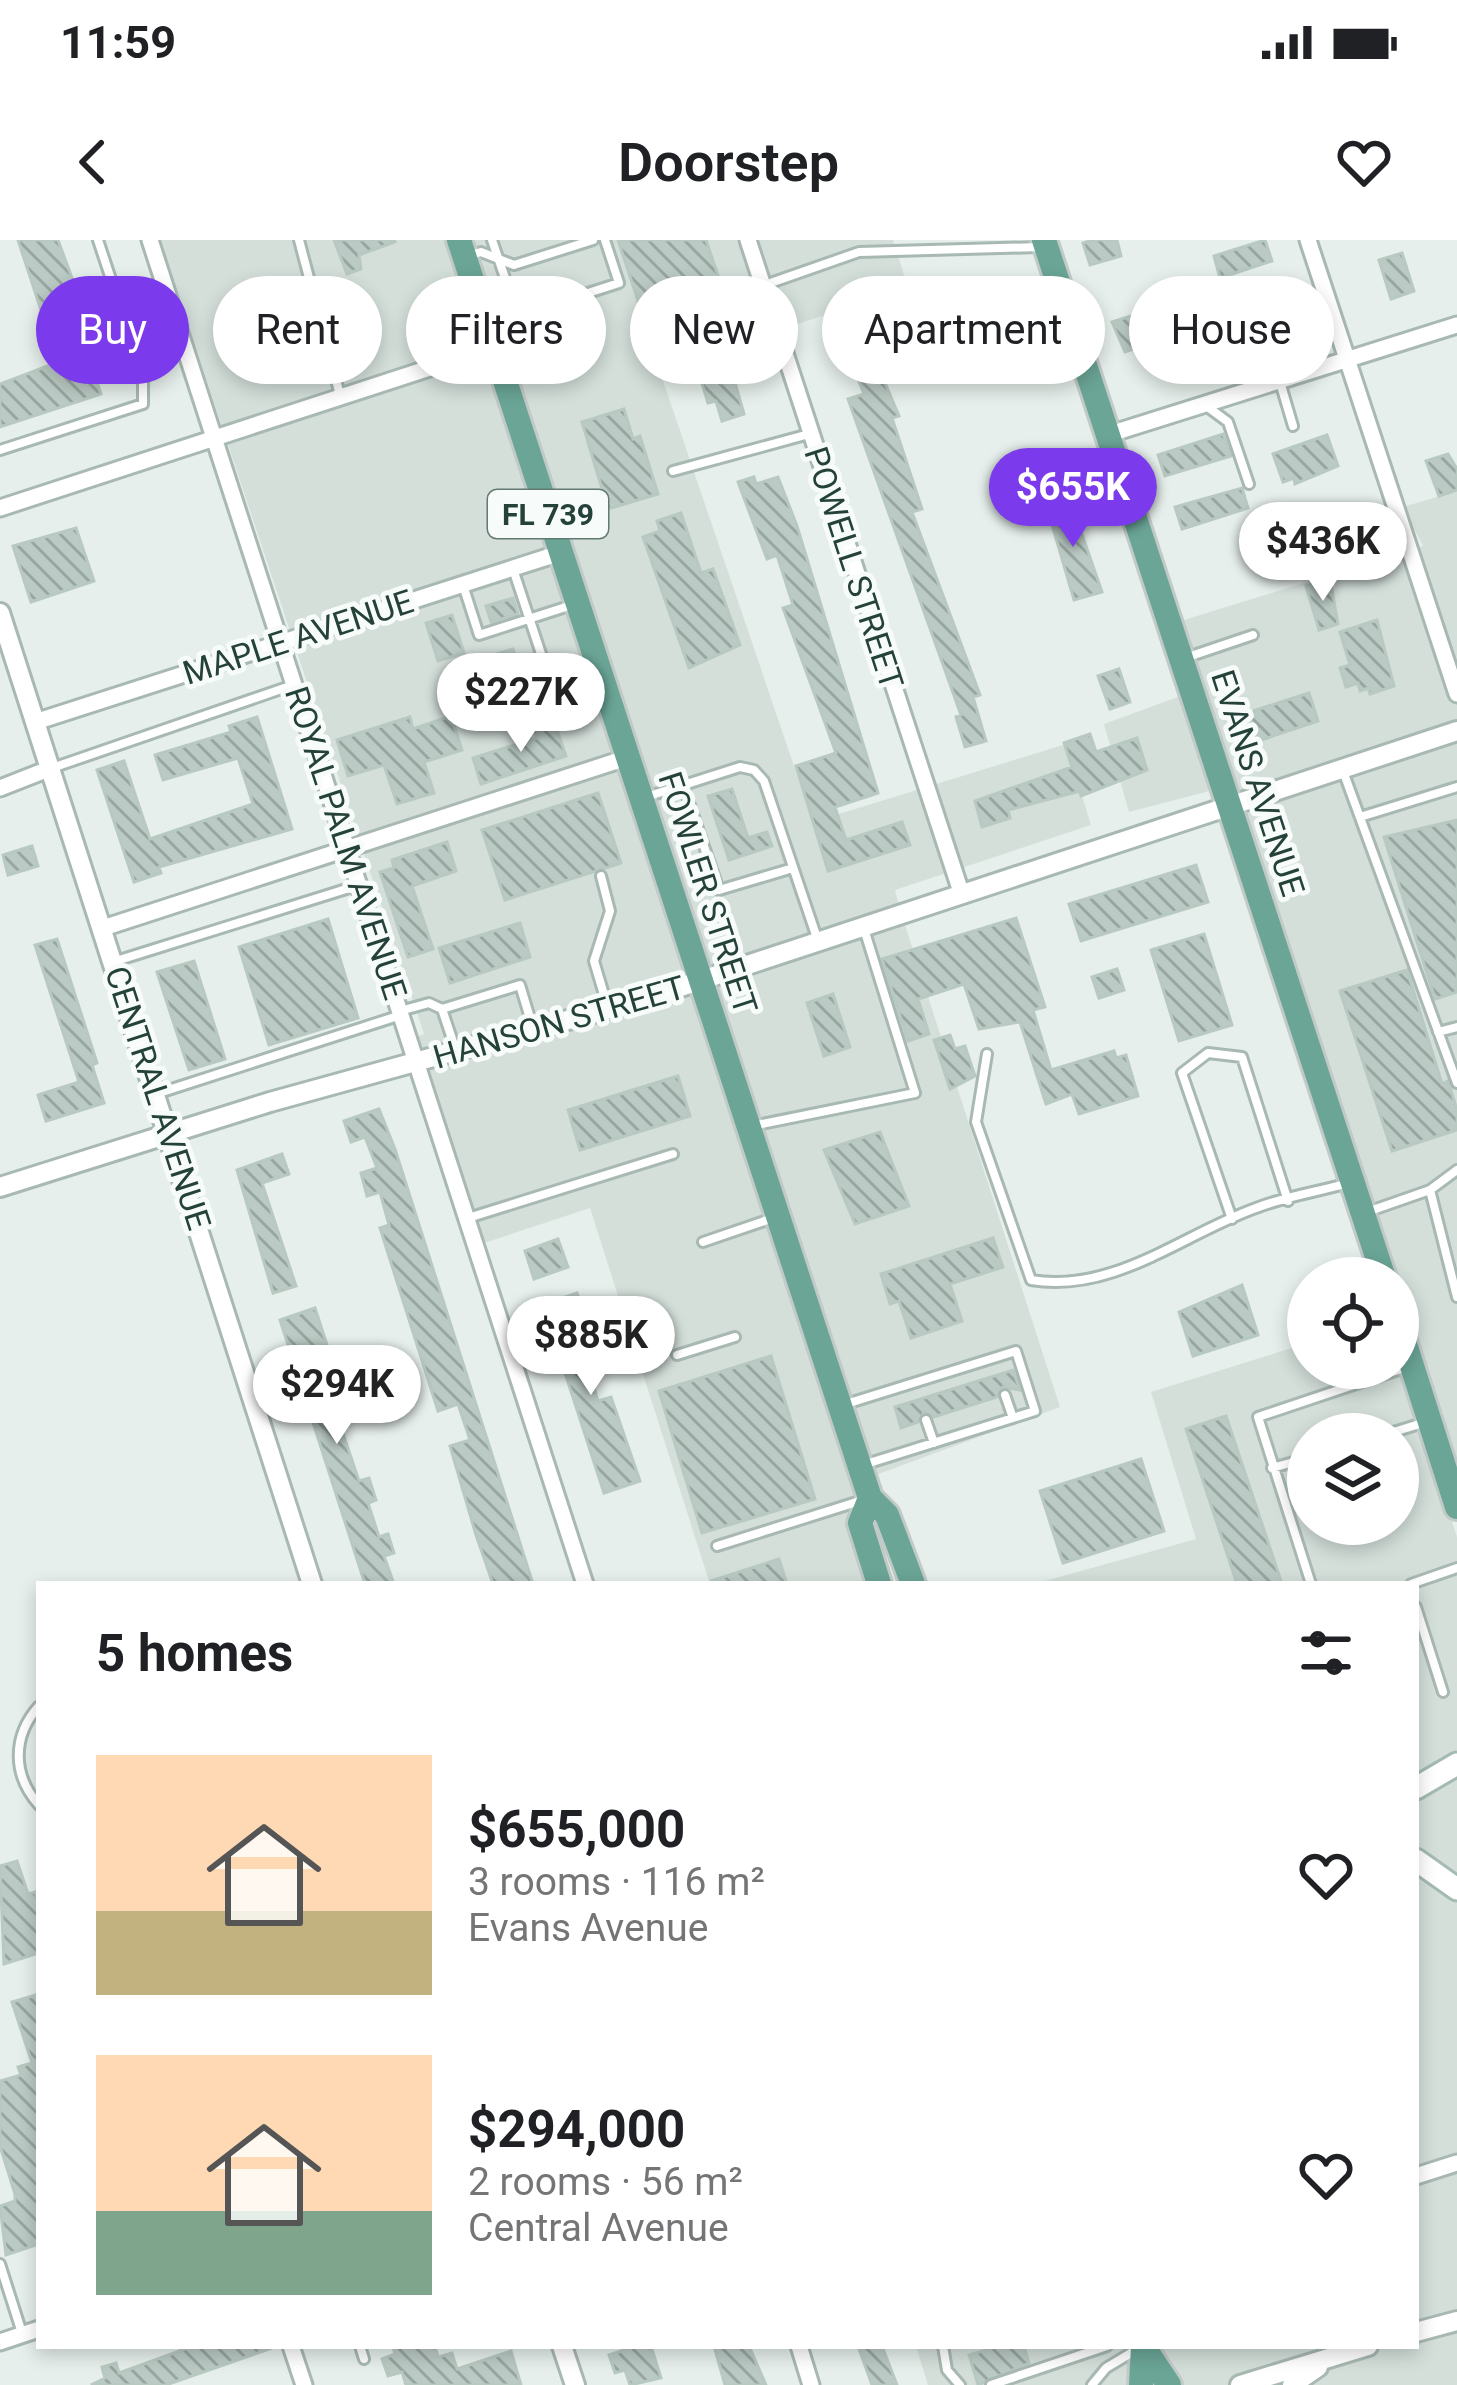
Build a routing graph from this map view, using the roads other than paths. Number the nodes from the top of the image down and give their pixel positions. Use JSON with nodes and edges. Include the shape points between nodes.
{"nodes":[{"id":1,"x":98,"y":240,"type":"edge"},
{"id":2,"x":150,"y":240,"type":"edge"},
{"id":3,"x":299,"y":240,"type":"edge"},
{"id":4,"x":492,"y":240,"type":"edge"},
{"id":5,"x":593,"y":240,"type":"edge"},
{"id":6,"x":605,"y":240,"type":"edge"},
{"id":7,"x":748,"y":240,"type":"edge"},
{"id":8,"x":1308,"y":240,"type":"edge"},
{"id":9,"x":1046,"y":243,"type":"edge"},
{"id":10,"x":462,"y":248,"type":"edge"},
{"id":11,"x":498,"y":259,"type":"junction"},
{"id":12,"x":504,"y":276,"type":"edge"},
{"id":13,"x":759,"y":276,"type":"edge"},
{"id":14,"x":791,"y":276,"type":"edge"},
{"id":15,"x":1058,"y":276,"type":"edge"},
{"id":16,"x":606,"y":287,"type":"edge"},
{"id":17,"x":1457,"y":325,"type":"edge"},
{"id":18,"x":1346,"y":360,"type":"junction"},
{"id":19,"x":1334,"y":364,"type":"edge"},
{"id":20,"x":406,"y":371,"type":"edge"},
{"id":21,"x":506,"y":384,"type":"edge"},
{"id":22,"x":794,"y":384,"type":"edge"},
{"id":23,"x":1093,"y":384,"type":"edge"},
{"id":24,"x":1266,"y":384,"type":"edge"},
{"id":25,"x":1280,"y":384,"type":"edge"},
{"id":26,"x":341,"y":397,"type":"junction"},
{"id":27,"x":1204,"y":404,"type":"junction"},
{"id":28,"x":1294,"y":426,"type":"dead end"},
{"id":29,"x":810,"y":434,"type":"junction"},
{"id":30,"x":1109,"y":434,"type":"junction"},
{"id":31,"x":215,"y":438,"type":"junction"},
{"id":32,"x":0,"y":450,"type":"edge"},
{"id":33,"x":674,"y":471,"type":"dead end"},
{"id":34,"x":1249,"y":484,"type":"dead end"},
{"id":35,"x":0,"y":508,"type":"edge"},
{"id":36,"x":560,"y":553,"type":"junction"},
{"id":37,"x":512,"y":568,"type":"junction"},
{"id":38,"x":463,"y":583,"type":"junction"},
{"id":39,"x":577,"y":603,"type":"junction"},
{"id":40,"x":0,"y":613,"type":"edge"},
{"id":41,"x":528,"y":619,"type":"junction"},
{"id":42,"x":1253,"y":635,"type":"dead end"},
{"id":43,"x":280,"y":643,"type":"junction"},
{"id":44,"x":1184,"y":658,"type":"junction"},
{"id":45,"x":596,"y":659,"type":"junction"},
{"id":46,"x":294,"y":684,"type":"junction"},
{"id":47,"x":1457,"y":694,"type":"edge"},
{"id":48,"x":35,"y":722,"type":"junction"},
{"id":49,"x":1457,"y":731,"type":"edge"},
{"id":50,"x":629,"y":757,"type":"junction"},
{"id":51,"x":51,"y":768,"type":"junction"},
{"id":52,"x":1342,"y":770,"type":"junction"},
{"id":53,"x":683,"y":785,"type":"junction"},
{"id":54,"x":1457,"y":787,"type":"edge"},
{"id":55,"x":0,"y":788,"type":"edge"},
{"id":56,"x":643,"y":798,"type":"junction"},
{"id":57,"x":1233,"y":806,"type":"junction"},
{"id":58,"x":1360,"y":817,"type":"junction"},
{"id":59,"x":347,"y":849,"type":"junction"},
{"id":60,"x":793,"y":868,"type":"junction"},
{"id":61,"x":601,"y":876,"type":"dead end"},
{"id":62,"x":359,"y":886,"type":"junction"},
{"id":63,"x":962,"y":895,"type":"junction"},
{"id":64,"x":103,"y":928,"type":"junction"},
{"id":65,"x":863,"y":928,"type":"junction"},
{"id":66,"x":818,"y":942,"type":"junction"},
{"id":67,"x":114,"y":962,"type":"junction"},
{"id":68,"x":702,"y":980,"type":"junction"},
{"id":69,"x":442,"y":1009,"type":"junction"},
{"id":70,"x":608,"y":1009,"type":"junction"},
{"id":71,"x":401,"y":1013,"type":"junction"},
{"id":72,"x":1457,"y":1027,"type":"edge"},
{"id":73,"x":534,"y":1030,"type":"junction"},
{"id":74,"x":1438,"y":1032,"type":"junction"},
{"id":75,"x":456,"y":1053,"type":"junction"},
{"id":76,"x":987,"y":1054,"type":"dead end"},
{"id":77,"x":417,"y":1063,"type":"junction"},
{"id":78,"x":1457,"y":1083,"type":"edge"},
{"id":79,"x":158,"y":1093,"type":"junction"},
{"id":80,"x":748,"y":1127,"type":"junction"},
{"id":81,"x":170,"y":1133,"type":"junction"},
{"id":82,"x":673,"y":1154,"type":"dead end"},
{"id":83,"x":1457,"y":1170,"type":"edge"},
{"id":84,"x":1353,"y":1182,"type":"junction"},
{"id":85,"x":0,"y":1187,"type":"edge"},
{"id":86,"x":1430,"y":1190,"type":"junction"},
{"id":87,"x":1288,"y":1201,"type":"junction"},
{"id":88,"x":1363,"y":1213,"type":"junction"},
{"id":89,"x":778,"y":1217,"type":"junction"},
{"id":90,"x":467,"y":1218,"type":"junction"},
{"id":91,"x":1232,"y":1219,"type":"junction"},
{"id":92,"x":703,"y":1242,"type":"dead end"},
{"id":93,"x":1377,"y":1257,"type":"edge"},
{"id":94,"x":1457,"y":1298,"type":"edge"},
{"id":95,"x":735,"y":1336,"type":"dead end"},
{"id":96,"x":677,"y":1355,"type":"dead end"},
{"id":97,"x":993,"y":1358,"type":"junction"},
{"id":98,"x":998,"y":1374,"type":"dead end"},
{"id":99,"x":914,"y":1383,"type":"junction"},
{"id":100,"x":1419,"y":1388,"type":"edge"},
{"id":101,"x":1341,"y":1389,"type":"edge"},
{"id":102,"x":1005,"y":1394,"type":"dead end"},
{"id":103,"x":919,"y":1400,"type":"dead end"},
{"id":104,"x":840,"y":1406,"type":"junction"},
{"id":105,"x":1012,"y":1418,"type":"junction"},
{"id":106,"x":926,"y":1420,"type":"dead end"},
{"id":107,"x":1429,"y":1421,"type":"junction"},
{"id":108,"x":1419,"y":1424,"type":"edge"},
{"id":109,"x":934,"y":1443,"type":"junction"},
{"id":110,"x":1287,"y":1464,"type":"edge"},
{"id":111,"x":859,"y":1466,"type":"junction"},
{"id":112,"x":1272,"y":1468,"type":"junction"},
{"id":113,"x":1455,"y":1497,"type":"edge"},
{"id":114,"x":870,"y":1498,"type":"junction"},
{"id":115,"x":718,"y":1546,"type":"dead end"},
{"id":116,"x":1457,"y":1568,"type":"edge"},
{"id":117,"x":876,"y":1575,"type":"edge"},
{"id":118,"x":311,"y":1581,"type":"edge"},
{"id":119,"x":584,"y":1581,"type":"edge"},
{"id":120,"x":912,"y":1581,"type":"edge"},
{"id":121,"x":1310,"y":1581,"type":"edge"},
{"id":122,"x":1419,"y":1581,"type":"edge"},
{"id":123,"x":1419,"y":1616,"type":"edge"},
{"id":124,"x":1443,"y":1692,"type":"dead end"},
{"id":125,"x":36,"y":1710,"type":"edge"},
{"id":126,"x":1457,"y":1764,"type":"edge"},
{"id":127,"x":1419,"y":1787,"type":"edge"},
{"id":128,"x":36,"y":1800,"type":"edge"},
{"id":129,"x":1419,"y":1862,"type":"edge"},
{"id":130,"x":1457,"y":1889,"type":"edge"},
{"id":131,"x":1457,"y":2163,"type":"edge"},
{"id":132,"x":1419,"y":2175,"type":"edge"},
{"id":133,"x":0,"y":2264,"type":"edge"},
{"id":134,"x":1457,"y":2321,"type":"edge"},
{"id":135,"x":1419,"y":2331,"type":"edge"},
{"id":136,"x":31,"y":2332,"type":"edge"},
{"id":137,"x":0,"y":2342,"type":"edge"},
{"id":138,"x":292,"y":2349,"type":"edge"},
{"id":139,"x":361,"y":2349,"type":"edge"},
{"id":140,"x":563,"y":2349,"type":"edge"},
{"id":141,"x":800,"y":2349,"type":"edge"},
{"id":142,"x":944,"y":2349,"type":"edge"},
{"id":143,"x":1060,"y":2349,"type":"edge"},
{"id":144,"x":1099,"y":2349,"type":"edge"},
{"id":145,"x":1138,"y":2349,"type":"edge"},
{"id":146,"x":1143,"y":2349,"type":"edge"},
{"id":147,"x":1145,"y":2349,"type":"edge"},
{"id":148,"x":1358,"y":2349,"type":"edge"},
{"id":149,"x":1337,"y":2355,"type":"junction"},
{"id":150,"x":364,"y":2359,"type":"dead end"},
{"id":151,"x":1064,"y":2361,"type":"junction"},
{"id":152,"x":304,"y":2385,"type":"edge"},
{"id":153,"x":574,"y":2385,"type":"edge"},
{"id":154,"x":811,"y":2385,"type":"edge"},
{"id":155,"x":960,"y":2385,"type":"edge"},
{"id":156,"x":991,"y":2385,"type":"edge"},
{"id":157,"x":1091,"y":2385,"type":"edge"},
{"id":158,"x":1141,"y":2385,"type":"edge"},
{"id":159,"x":1168,"y":2385,"type":"edge"},
{"id":160,"x":1240,"y":2385,"type":"edge"},
{"id":161,"x":1292,"y":2385,"type":"edge"}],
"edges":[{"from":1,"to":32,"type":"lane","via":[[142,376],[143,404]]},
{"from":2,"to":31,"type":"street","name":"ROYAL PALM AVENUE"},
{"from":3,"to":26,"type":"lane"},
{"from":4,"to":11,"type":"lane"},
{"from":5,"to":11,"type":"lane","via":[[514,265]]},
{"from":6,"to":16,"type":"lane","via":[[619,283]]},
{"from":7,"to":13,"type":"street","name":"POWELL STREET"},
{"from":8,"to":18,"type":"street"},
{"from":9,"to":14,"type":"lane","via":[[859,252]]},
{"from":9,"to":15,"type":"main road","name":"EVANS AVENUE"},
{"from":10,"to":11,"type":"lane"},
{"from":11,"to":12,"type":"lane"},
{"from":17,"to":18,"type":"street"},
{"from":18,"to":19,"type":"street"},
{"from":18,"to":47,"type":"street"},
{"from":20,"to":26,"type":"street"},
{"from":21,"to":36,"type":"main road","name":"FOWLER STREET","number":"FL 739"},
{"from":22,"to":29,"type":"street","name":"POWELL STREET"},
{"from":23,"to":30,"type":"main road","name":"EVANS AVENUE"},
{"from":24,"to":27,"type":"street"},
{"from":25,"to":28,"type":"lane"},
{"from":26,"to":31,"type":"street"},
{"from":27,"to":30,"type":"street"},
{"from":27,"to":34,"type":"lane","via":[[1228,422]]},
{"from":29,"to":33,"type":"lane"},
{"from":29,"to":63,"type":"street","name":"POWELL STREET"},
{"from":30,"to":44,"type":"main road","name":"EVANS AVENUE"},
{"from":31,"to":35,"type":"street"},
{"from":31,"to":43,"type":"street","name":"ROYAL PALM AVENUE"},
{"from":36,"to":37,"type":"street","name":"MAPLE AVENUE"},
{"from":36,"to":39,"type":"main road","name":"FOWLER STREET","number":"FL 739"},
{"from":37,"to":38,"type":"street","name":"MAPLE AVENUE"},
{"from":37,"to":41,"type":"lane"},
{"from":38,"to":41,"type":"lane","via":[[479,634]]},
{"from":38,"to":43,"type":"street","name":"MAPLE AVENUE"},
{"from":39,"to":41,"type":"lane"},
{"from":39,"to":45,"type":"main road","name":"FOWLER STREET","number":"FL 739"},
{"from":40,"to":48,"type":"street","name":"CENTRAL AVENUE"},
{"from":41,"to":45,"type":"lane","via":[[548,674]]},
{"from":42,"to":44,"type":"lane"},
{"from":43,"to":46,"type":"street","name":"ROYAL PALM AVENUE"},
{"from":43,"to":48,"type":"street","name":"MAPLE AVENUE"},
{"from":44,"to":57,"type":"main road","name":"EVANS AVENUE"},
{"from":45,"to":50,"type":"main road","name":"FOWLER STREET","number":"FL 739"},
{"from":46,"to":51,"type":"lane"},
{"from":46,"to":59,"type":"street","name":"ROYAL PALM AVENUE"},
{"from":48,"to":51,"type":"street","name":"CENTRAL AVENUE"},
{"from":49,"to":52,"type":"street","name":"HANSON STREET"},
{"from":50,"to":56,"type":"main road","name":"FOWLER STREET","number":"FL 739"},
{"from":50,"to":59,"type":"street"},
{"from":51,"to":55,"type":"street"},
{"from":51,"to":64,"type":"street","name":"CENTRAL AVENUE"},
{"from":52,"to":57,"type":"street","name":"HANSON STREET"},
{"from":52,"to":58,"type":"lane"},
{"from":53,"to":56,"type":"lane"},
{"from":53,"to":60,"type":"lane","via":[[754,770]]},
{"from":53,"to":60,"type":"lane","via":[[719,890]]},
{"from":54,"to":58,"type":"lane"},
{"from":56,"to":68,"type":"main road","name":"FOWLER STREET","number":"FL 739"},
{"from":57,"to":63,"type":"street","name":"HANSON STREET"},
{"from":57,"to":84,"type":"main road","name":"EVANS AVENUE"},
{"from":58,"to":74,"type":"lane"},
{"from":59,"to":62,"type":"street","name":"ROYAL PALM AVENUE"},
{"from":59,"to":64,"type":"street"},
{"from":60,"to":66,"type":"lane"},
{"from":61,"to":70,"type":"lane","via":[[610,911],[594,961]]},
{"from":62,"to":67,"type":"lane"},
{"from":62,"to":71,"type":"street","name":"ROYAL PALM AVENUE"},
{"from":63,"to":65,"type":"street","name":"HANSON STREET"},
{"from":64,"to":67,"type":"street","name":"CENTRAL AVENUE"},
{"from":65,"to":66,"type":"street","name":"HANSON STREET"},
{"from":65,"to":80,"type":"lane","via":[[915,1093]]},
{"from":66,"to":68,"type":"street","name":"HANSON STREET"},
{"from":67,"to":79,"type":"street","name":"CENTRAL AVENUE"},
{"from":68,"to":70,"type":"street","name":"HANSON STREET"},
{"from":68,"to":80,"type":"main road","name":"FOWLER STREET","number":"FL 739"},
{"from":69,"to":71,"type":"lane","via":[[429,1003]]},
{"from":69,"to":73,"type":"lane","via":[[520,985]]},
{"from":69,"to":75,"type":"lane"},
{"from":70,"to":73,"type":"street","name":"HANSON STREET"},
{"from":71,"to":77,"type":"street","name":"ROYAL PALM AVENUE"},
{"from":71,"to":79,"type":"lane"},
{"from":72,"to":74,"type":"lane"},
{"from":73,"to":75,"type":"street","name":"HANSON STREET"},
{"from":74,"to":78,"type":"lane"},
{"from":75,"to":77,"type":"street","name":"HANSON STREET"},
{"from":76,"to":91,"type":"lane","via":[[976,1122],[1031,1280],[1059,1285],[1111,1273]]},
{"from":77,"to":81,"type":"street","name":"HANSON STREET"},
{"from":77,"to":90,"type":"street","name":"ROYAL PALM AVENUE"},
{"from":79,"to":81,"type":"street","name":"CENTRAL AVENUE"},
{"from":80,"to":89,"type":"main road","name":"FOWLER STREET","number":"FL 739"},
{"from":81,"to":85,"type":"street","name":"HANSON STREET"},
{"from":81,"to":118,"type":"street","name":"CENTRAL AVENUE"},
{"from":82,"to":90,"type":"lane"},
{"from":83,"to":86,"type":"lane"},
{"from":84,"to":87,"type":"lane"},
{"from":84,"to":88,"type":"main road","name":"EVANS AVENUE"},
{"from":86,"to":88,"type":"lane"},
{"from":86,"to":94,"type":"lane"},
{"from":87,"to":91,"type":"lane"},
{"from":87,"to":91,"type":"lane","via":[[1242,1057],[1208,1053],[1182,1073]]},
{"from":88,"to":93,"type":"main road","name":"EVANS AVENUE"},
{"from":89,"to":92,"type":"lane"},
{"from":89,"to":104,"type":"main road","name":"FOWLER STREET","number":"FL 739"},
{"from":90,"to":119,"type":"street","name":"ROYAL PALM AVENUE"},
{"from":95,"to":96,"type":"lane"},
{"from":97,"to":98,"type":"lane"},
{"from":97,"to":99,"type":"lane"},
{"from":97,"to":105,"type":"lane","via":[[1016,1351],[1035,1411]]},
{"from":99,"to":103,"type":"lane"},
{"from":99,"to":104,"type":"lane"},
{"from":100,"to":107,"type":"main road"},
{"from":101,"to":112,"type":"lane","via":[[1258,1417]]},
{"from":102,"to":105,"type":"lane"},
{"from":104,"to":111,"type":"main road","name":"FOWLER STREET","number":"FL 739"},
{"from":105,"to":109,"type":"lane"},
{"from":106,"to":109,"type":"lane"},
{"from":107,"to":108,"type":"lane"},
{"from":107,"to":113,"type":"main road"},
{"from":109,"to":111,"type":"lane"},
{"from":110,"to":112,"type":"lane"},
{"from":111,"to":114,"type":"main road","name":"FOWLER STREET","number":"FL 739"},
{"from":112,"to":121,"type":"lane"},
{"from":114,"to":115,"type":"lane"},
{"from":114,"to":117,"type":"main road","name":"FOWLER STREET","number":"FL 739","via":[[860,1523]]},
{"from":114,"to":120,"type":"main road","name":"FOWLER STREET","via":[[887,1515]]},
{"from":116,"to":122,"type":"lane"},
{"from":123,"to":124,"type":"lane"},
{"from":125,"to":128,"type":"lane","via":[[18,1750],[21,1777]]},
{"from":126,"to":127,"type":"main road"},
{"from":129,"to":130,"type":"main road"},
{"from":131,"to":132,"type":"street"},
{"from":133,"to":136,"type":"lane"},
{"from":134,"to":135,"type":"street"},
{"from":136,"to":137,"type":"street"},
{"from":138,"to":152,"type":"street"},
{"from":139,"to":150,"type":"lane"},
{"from":140,"to":153,"type":"street"},
{"from":141,"to":154,"type":"street"},
{"from":142,"to":155,"type":"lane"},
{"from":143,"to":151,"type":"lane"},
{"from":144,"to":151,"type":"lane"},
{"from":145,"to":157,"type":"lane"},
{"from":146,"to":158,"type":"main road"},
{"from":147,"to":159,"type":"main road"},
{"from":148,"to":149,"type":"street"},
{"from":149,"to":160,"type":"street"},
{"from":149,"to":161,"type":"street"},
{"from":151,"to":156,"type":"lane"}]}
